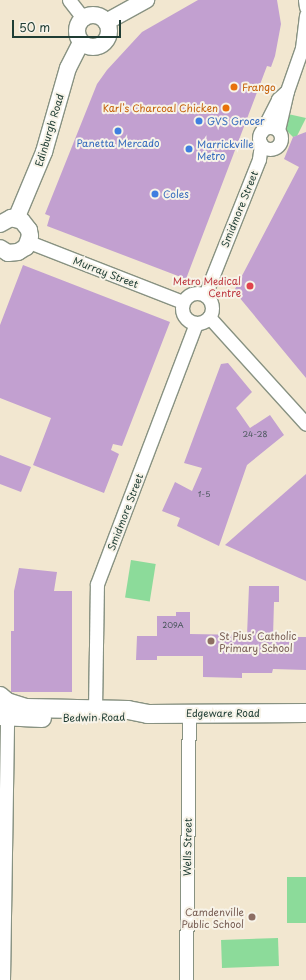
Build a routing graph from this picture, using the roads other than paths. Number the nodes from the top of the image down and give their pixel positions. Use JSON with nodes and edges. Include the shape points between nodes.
{"nodes":[{"id":1,"x":69,"y":0,"type":"edge"},
{"id":2,"x":146,"y":0,"type":"edge"},
{"id":3,"x":305,"y":0,"type":"edge"},
{"id":4,"x":306,"y":7,"type":"edge"},
{"id":5,"x":306,"y":15,"type":"edge"},
{"id":6,"x":84,"y":19,"type":"junction"},
{"id":7,"x":106,"y":22,"type":"junction"},
{"id":8,"x":81,"y":42,"type":"junction"},
{"id":9,"x":287,"y":91,"type":"junction"},
{"id":10,"x":278,"y":130,"type":"junction"},
{"id":11,"x":262,"y":131,"type":"junction"},
{"id":12,"x":261,"y":144,"type":"junction"},
{"id":13,"x":16,"y":218,"type":"junction"},
{"id":14,"x":0,"y":224,"type":"edge"},
{"id":15,"x":29,"y":242,"type":"junction"},
{"id":16,"x":1,"y":253,"type":"edge"},
{"id":17,"x":205,"y":295,"type":"junction"},
{"id":18,"x":183,"y":302,"type":"junction"},
{"id":19,"x":209,"y":317,"type":"junction"},
{"id":20,"x":196,"y":323,"type":"junction"},
{"id":21,"x":306,"y":424,"type":"edge"},
{"id":22,"x":0,"y":696,"type":"edge"},
{"id":23,"x":95,"y":709,"type":"junction"},
{"id":24,"x":189,"y":713,"type":"junction"},
{"id":25,"x":306,"y":713,"type":"edge"},
{"id":26,"x":140,"y":714,"type":"junction"},
{"id":27,"x":2,"y":717,"type":"edge"},
{"id":28,"x":3,"y":980,"type":"edge"},
{"id":29,"x":186,"y":980,"type":"edge"}],
"edges":[{"from":1,"to":6,"type":"street"},
{"from":2,"to":7,"type":"street"},
{"from":3,"to":4,"type":"street"},
{"from":5,"to":9,"type":"street","name":"Smidmore Street","via":[[302,48]]},
{"from":6,"to":7,"type":"street","via":[[98,16]]},
{"from":6,"to":8,"type":"street","via":[[78,27]]},
{"from":7,"to":8,"type":"street","via":[[109,32],[101,45],[90,47]]},
{"from":8,"to":13,"type":"street","name":"Edinburgh Road","via":[[68,68],[44,152]]},
{"from":9,"to":10,"type":"street","name":"Smidmore Street"},
{"from":9,"to":11,"type":"street","name":"Smidmore Street","via":[[278,99]]},
{"from":10,"to":11,"type":"street","via":[[269,127]]},
{"from":10,"to":12,"type":"street","name":"Smidmore Street","via":[[281,141],[277,147],[267,149]]},
{"from":11,"to":12,"type":"street","name":"Smidmore Street","via":[[259,137]]},
{"from":12,"to":17,"type":"street","name":"Smidmore Street","via":[[259,159]]},
{"from":13,"to":14,"type":"street","via":[[7,219]]},
{"from":13,"to":15,"type":"street","via":[[29,230]]},
{"from":15,"to":16,"type":"street","via":[[18,252]]},
{"from":15,"to":18,"type":"street","name":"Murray Street"},
{"from":17,"to":18,"type":"street","via":[[190,295]]},
{"from":17,"to":19,"type":"street","via":[[211,303]]},
{"from":18,"to":20,"type":"street","via":[[184,316]]},
{"from":19,"to":20,"type":"street"},
{"from":19,"to":21,"type":"street"},
{"from":20,"to":23,"type":"street","name":"Smidmore Street","via":[[97,584]]},
{"from":22,"to":23,"type":"main road","name":"Bedwin Road","via":[[7,702],[26,708]]},
{"from":23,"to":26,"type":"main road","name":"Bedwin Road","via":[[128,710]]},
{"from":24,"to":25,"type":"main road","name":"Edgeware Road"},
{"from":24,"to":26,"type":"main road","name":"Edgeware Road"},
{"from":24,"to":29,"type":"street","name":"Wells Street"},
{"from":26,"to":27,"type":"main road","name":"Bedwin Road","via":[[128,718]]},
{"from":27,"to":28,"type":"street"}]}
